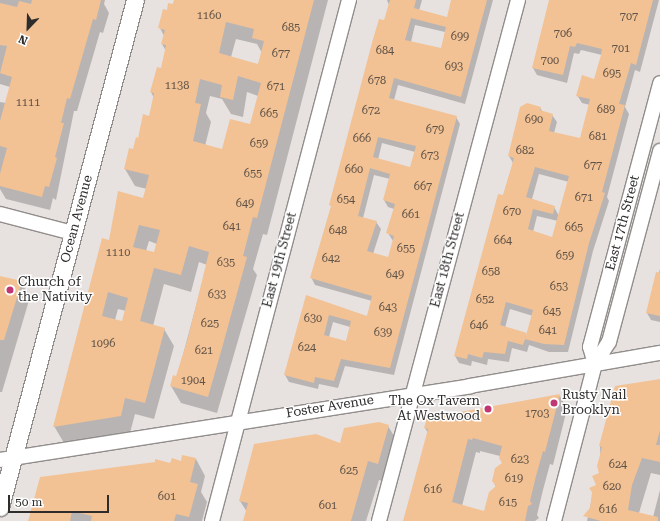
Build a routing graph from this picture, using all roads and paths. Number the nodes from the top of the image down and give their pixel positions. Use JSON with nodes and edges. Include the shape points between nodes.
{"nodes":[{"id":1,"x":135,"y":0,"type":"edge"},
{"id":2,"x":349,"y":0,"type":"edge"},
{"id":3,"x":518,"y":0,"type":"edge"},
{"id":4,"x":660,"y":83,"type":"edge"},
{"id":5,"x":660,"y":151,"type":"edge"},
{"id":6,"x":636,"y":171,"type":"junction"},
{"id":7,"x":657,"y":177,"type":"edge"},
{"id":8,"x":0,"y":214,"type":"edge"},
{"id":9,"x":72,"y":233,"type":"junction"},
{"id":10,"x":660,"y":353,"type":"edge"},
{"id":11,"x":595,"y":364,"type":"junction"},
{"id":12,"x":412,"y":395,"type":"junction"},
{"id":13,"x":238,"y":422,"type":"junction"},
{"id":14,"x":6,"y":459,"type":"edge"},
{"id":15,"x":0,"y":507,"type":"edge"},
{"id":16,"x":212,"y":521,"type":"edge"},
{"id":17,"x":379,"y":521,"type":"edge"},
{"id":18,"x":554,"y":521,"type":"edge"}],
"edges":[{"from":1,"to":9,"type":"main road","name":"Ocean Avenue"},
{"from":2,"to":13,"type":"street","name":"East 19th Street"},
{"from":3,"to":12,"type":"street","name":"East 18th Street"},
{"from":4,"to":6,"type":"street","name":"East 17th Street"},
{"from":5,"to":7,"type":"street","name":"East 17th Street"},
{"from":6,"to":7,"type":"street"},
{"from":6,"to":11,"type":"street","name":"East 17th Street","via":[[590,347]]},
{"from":7,"to":11,"type":"street","name":"East 17th Street","via":[[610,342]]},
{"from":8,"to":9,"type":"street"},
{"from":9,"to":14,"type":"main road","name":"Ocean Avenue"},
{"from":10,"to":11,"type":"street","name":"Foster Avenue"},
{"from":11,"to":12,"type":"street","name":"Foster Avenue"},
{"from":11,"to":18,"type":"street","name":"East 17th Street"},
{"from":12,"to":13,"type":"street","name":"Foster Avenue"},
{"from":12,"to":17,"type":"street","name":"East 18th Street"},
{"from":13,"to":14,"type":"street","name":"Foster Avenue"},
{"from":13,"to":16,"type":"street","name":"East 19th Street"},
{"from":14,"to":15,"type":"main road","name":"Ocean Avenue"}]}
